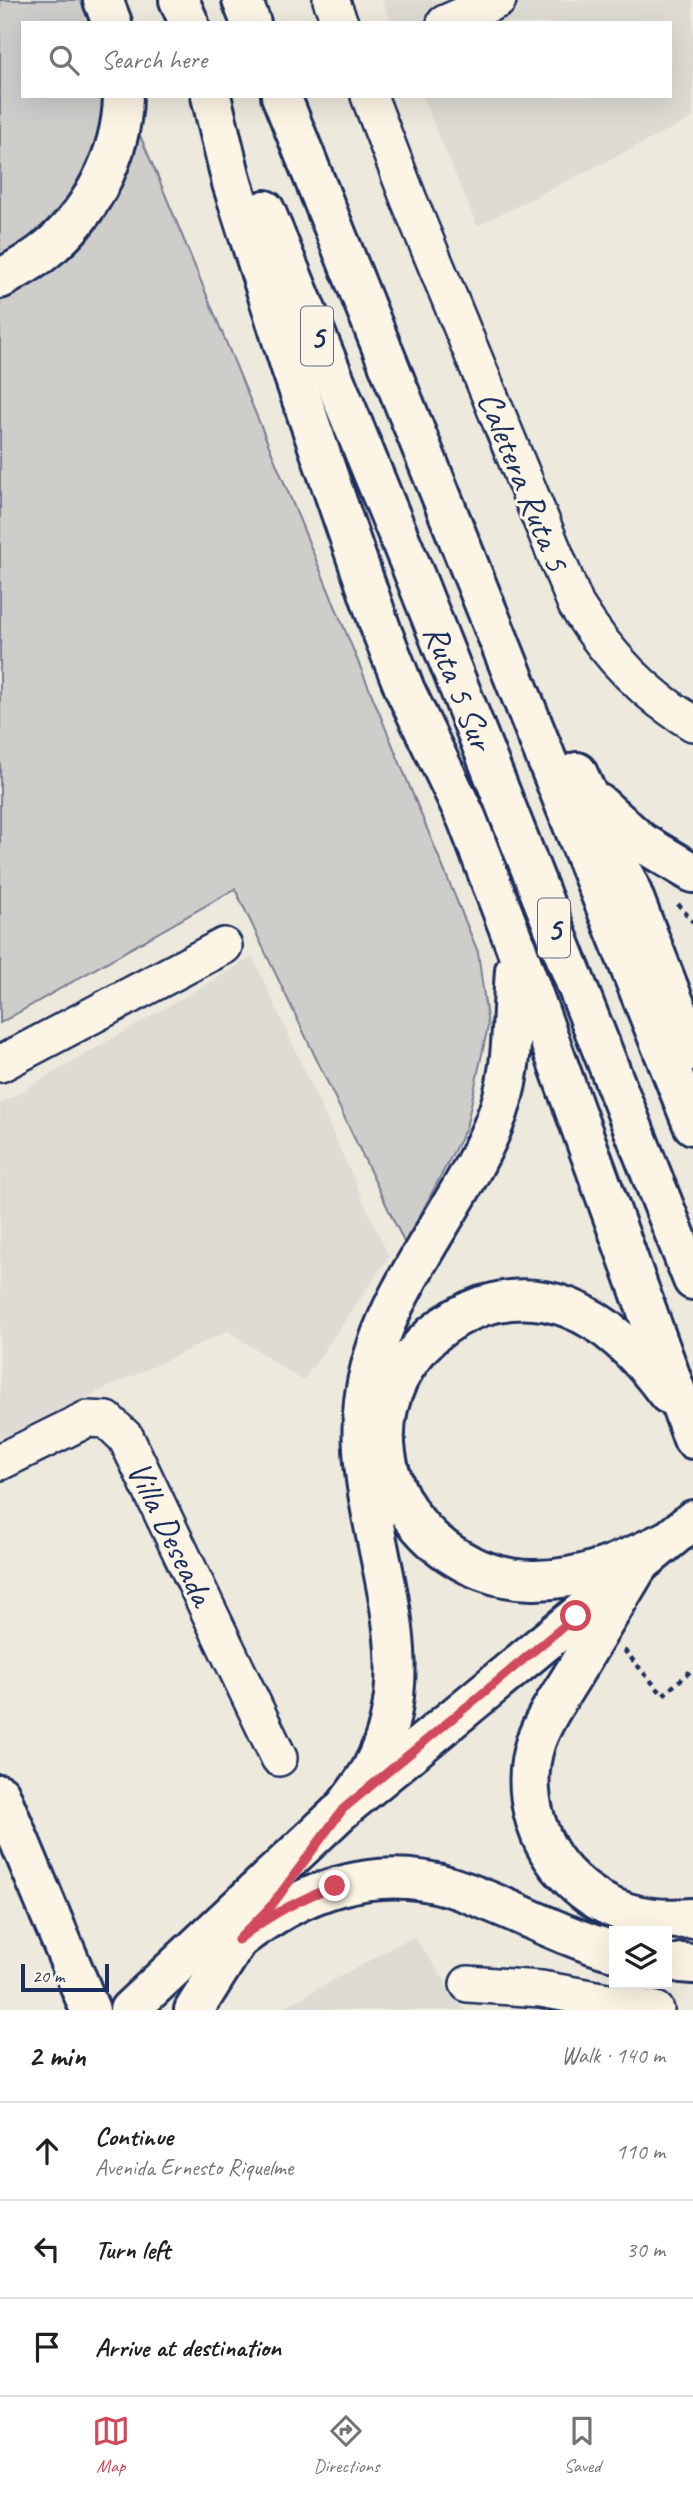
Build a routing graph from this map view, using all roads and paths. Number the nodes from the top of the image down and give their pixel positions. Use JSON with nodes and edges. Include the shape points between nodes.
{"nodes":[{"id":1,"x":103,"y":0,"type":"edge"},
{"id":2,"x":179,"y":0,"type":"edge"},
{"id":3,"x":242,"y":0,"type":"edge"},
{"id":4,"x":331,"y":0,"type":"edge"},
{"id":5,"x":498,"y":0,"type":"edge"},
{"id":6,"x":111,"y":21,"type":"edge"},
{"id":7,"x":188,"y":21,"type":"edge"},
{"id":8,"x":250,"y":21,"type":"edge"},
{"id":9,"x":339,"y":21,"type":"edge"},
{"id":10,"x":451,"y":21,"type":"edge"},
{"id":11,"x":123,"y":98,"type":"edge"},
{"id":12,"x":211,"y":98,"type":"edge"},
{"id":13,"x":219,"y":98,"type":"edge"},
{"id":14,"x":282,"y":98,"type":"edge"},
{"id":15,"x":370,"y":98,"type":"edge"},
{"id":16,"x":0,"y":279,"type":"edge"},
{"id":17,"x":461,"y":546,"type":"junction"},
{"id":18,"x":693,"y":723,"type":"edge"},
{"id":19,"x":586,"y":789,"type":"junction"},
{"id":20,"x":693,"y":873,"type":"edge"},
{"id":21,"x":224,"y":946,"type":"dead end"},
{"id":22,"x":517,"y":950,"type":"junction"},
{"id":23,"x":693,"y":1051,"type":"edge"},
{"id":24,"x":0,"y":1064,"type":"edge"},
{"id":25,"x":693,"y":1125,"type":"edge"},
{"id":26,"x":693,"y":1280,"type":"edge"},
{"id":27,"x":688,"y":1427,"type":"edge"},
{"id":28,"x":0,"y":1462,"type":"edge"},
{"id":29,"x":680,"y":1530,"type":"edge"},
{"id":30,"x":638,"y":1566,"type":"junction"},
{"id":31,"x":602,"y":1626,"type":"junction"},
{"id":32,"x":693,"y":1669,"type":"edge"},
{"id":33,"x":278,"y":1758,"type":"dead end"},
{"id":34,"x":0,"y":1794,"type":"edge"},
{"id":35,"x":343,"y":1809,"type":"junction"},
{"id":36,"x":693,"y":1918,"type":"edge"},
{"id":37,"x":238,"y":1940,"type":"junction"},
{"id":38,"x":609,"y":1949,"type":"edge"},
{"id":39,"x":468,"y":1984,"type":"dead end"},
{"id":40,"x":90,"y":2010,"type":"edge"},
{"id":41,"x":129,"y":2010,"type":"edge"},
{"id":42,"x":194,"y":2010,"type":"edge"},
{"id":43,"x":656,"y":2010,"type":"edge"}],
"edges":[{"from":1,"to":6,"type":"main road"},
{"from":2,"to":7,"type":"main road"},
{"from":3,"to":8,"type":"main road"},
{"from":4,"to":9,"type":"street"},
{"from":5,"to":10,"type":"street"},
{"from":11,"to":16,"type":"main road","via":[[109,163],[82,213],[42,254]]},
{"from":12,"to":22,"type":"main road","via":[[232,183],[291,368],[382,632],[467,819]]},
{"from":13,"to":26,"type":"main road","name":"Ruta 5 Sur","number":"5","via":[[415,576]]},
{"from":14,"to":17,"type":"main road","name":"Ruta 5 Sur","number":"5"},
{"from":15,"to":18,"type":"street","name":"Caletera Ruta 5","via":[[576,605],[593,633],[637,682]]},
{"from":17,"to":19,"type":"main road"},
{"from":17,"to":25,"type":"main road","name":"Ruta 5 Sur","number":"5"},
{"from":19,"to":20,"type":"main road","via":[[641,842]]},
{"from":19,"to":23,"type":"main road"},
{"from":21,"to":24,"type":"street"},
{"from":22,"to":27,"type":"main road"},
{"from":22,"to":35,"type":"main road","via":[[513,1048],[494,1123],[462,1189],[388,1317],[370,1369],[364,1400],[363,1465],[397,1660],[381,1748]]},
{"from":27,"to":29,"type":"main road","via":[[647,1368],[590,1318],[546,1301],[523,1299],[479,1306],[425,1341],[402,1372],[388,1408],[386,1428],[388,1467],[414,1521],[444,1550],[488,1573],[530,1580],[590,1574]]},
{"from":28,"to":33,"type":"street","name":"Villa Deseada","via":[[87,1419],[107,1420],[125,1438]]},
{"from":29,"to":30,"type":"main road"},
{"from":30,"to":31,"type":"main road"},
{"from":30,"to":35,"type":"main road"},
{"from":31,"to":32,"type":"path","via":[[663,1695]]},
{"from":31,"to":36,"type":"main road","via":[[536,1740],[530,1787],[540,1833],[557,1863],[600,1903],[644,1918]]},
{"from":34,"to":40,"type":"main road"},
{"from":35,"to":37,"type":"main road","via":[[286,1887]]},
{"from":35,"to":41,"type":"main road"},
{"from":37,"to":38,"type":"main road","via":[[310,1895],[362,1880],[390,1878],[449,1887]]},
{"from":37,"to":42,"type":"main road"},
{"from":39,"to":43,"type":"street","via":[[541,1989]]}]}
